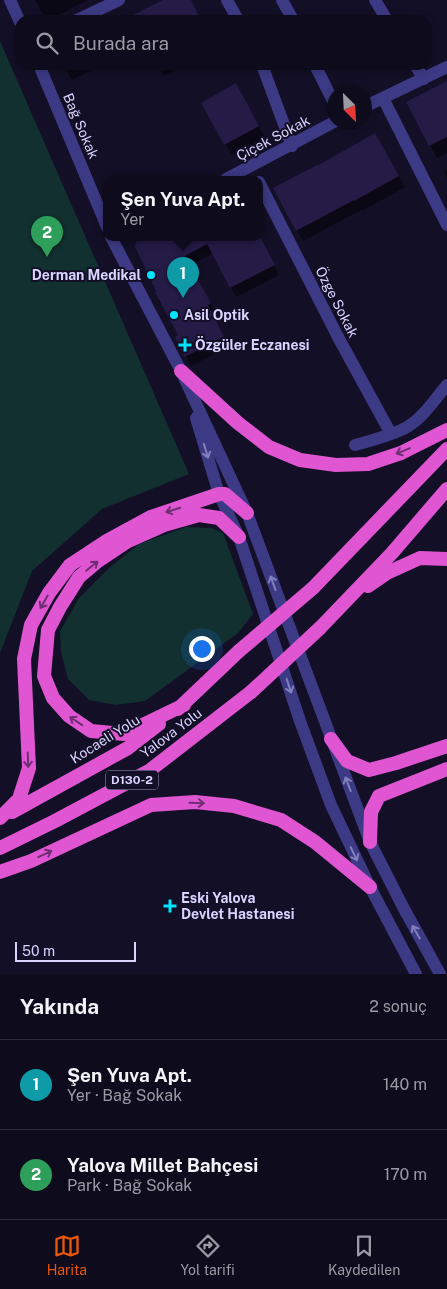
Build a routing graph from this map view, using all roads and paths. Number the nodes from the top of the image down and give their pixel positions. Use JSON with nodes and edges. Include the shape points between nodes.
{"nodes":[{"id":1,"x":10,"y":0,"type":"edge"},
{"id":2,"x":119,"y":0,"type":"edge"},
{"id":3,"x":227,"y":0,"type":"edge"},
{"id":4,"x":282,"y":0,"type":"edge"},
{"id":5,"x":375,"y":0,"type":"edge"},
{"id":6,"x":17,"y":15,"type":"edge"},
{"id":7,"x":88,"y":15,"type":"edge"},
{"id":8,"x":235,"y":15,"type":"edge"},
{"id":9,"x":290,"y":15,"type":"edge"},
{"id":10,"x":384,"y":15,"type":"edge"},
{"id":11,"x":447,"y":67,"type":"edge"},
{"id":12,"x":41,"y":70,"type":"edge"},
{"id":13,"x":264,"y":70,"type":"edge"},
{"id":14,"x":318,"y":70,"type":"edge"},
{"id":15,"x":418,"y":70,"type":"edge"},
{"id":16,"x":424,"y":79,"type":"junction"},
{"id":17,"x":327,"y":89,"type":"edge"},
{"id":18,"x":384,"y":98,"type":"junction"},
{"id":19,"x":372,"y":103,"type":"edge"},
{"id":20,"x":327,"y":126,"type":"edge"},
{"id":21,"x":292,"y":146,"type":"junction"},
{"id":22,"x":252,"y":166,"type":"junction"},
{"id":23,"x":232,"y":176,"type":"edge"},
{"id":24,"x":257,"y":176,"type":"edge"},
{"id":25,"x":263,"y":188,"type":"edge"},
{"id":26,"x":103,"y":215,"type":"edge"},
{"id":27,"x":447,"y":226,"type":"edge"},
{"id":28,"x":115,"y":241,"type":"edge"},
{"id":29,"x":181,"y":371,"type":"junction"},
{"id":30,"x":447,"y":385,"type":"edge"},
{"id":31,"x":447,"y":430,"type":"edge"},
{"id":32,"x":391,"y":434,"type":"junction"},
{"id":33,"x":355,"y":445,"type":"dead end"},
{"id":34,"x":447,"y":449,"type":"edge"},
{"id":35,"x":447,"y":489,"type":"edge"},
{"id":36,"x":219,"y":494,"type":"junction"},
{"id":37,"x":247,"y":513,"type":"junction"},
{"id":38,"x":239,"y":537,"type":"junction"},
{"id":39,"x":447,"y":559,"type":"edge"},
{"id":40,"x":344,"y":602,"type":"junction"},
{"id":41,"x":184,"y":705,"type":"junction"},
{"id":42,"x":331,"y":738,"type":"junction"},
{"id":43,"x":447,"y":746,"type":"edge"},
{"id":44,"x":447,"y":770,"type":"edge"},
{"id":45,"x":0,"y":818,"type":"edge"},
{"id":46,"x":370,"y":842,"type":"junction"},
{"id":47,"x":0,"y":848,"type":"edge"},
{"id":48,"x":0,"y":872,"type":"edge"},
{"id":49,"x":370,"y":886,"type":"junction"},
{"id":50,"x":416,"y":974,"type":"edge"},
{"id":51,"x":440,"y":974,"type":"edge"}],
"edges":[{"from":1,"to":6,"type":"street"},
{"from":2,"to":7,"type":"street"},
{"from":3,"to":8,"type":"street"},
{"from":4,"to":9,"type":"street"},
{"from":5,"to":10,"type":"street"},
{"from":11,"to":16,"type":"street"},
{"from":12,"to":26,"type":"street","name":"Bağ Sokak"},
{"from":13,"to":21,"type":"street"},
{"from":14,"to":17,"type":"street"},
{"from":15,"to":16,"type":"street"},
{"from":16,"to":18,"type":"street"},
{"from":18,"to":19,"type":"street"},
{"from":18,"to":27,"type":"street"},
{"from":20,"to":21,"type":"street","name":"Çiçek Sokak"},
{"from":21,"to":22,"type":"street","name":"Çiçek Sokak"},
{"from":22,"to":23,"type":"street","name":"Çiçek Sokak"},
{"from":22,"to":24,"type":"street","name":"Özge Sokak"},
{"from":25,"to":32,"type":"street","name":"Özge Sokak"},
{"from":28,"to":29,"type":"street","name":"Bağ Sokak"},
{"from":31,"to":29,"type":"highway","one_way":true,"via":[[401,453],[368,464],[336,466],[300,460],[269,447]]},
{"from":29,"to":36,"type":"street","one_way":true},
{"from":29,"to":37,"type":"street"},
{"from":30,"to":32,"type":"street","via":[[408,426]]},
{"from":32,"to":33,"type":"street"},
{"from":34,"to":41,"type":"highway","name":"Kocaeli̇ Yolu","number":"D130-2","bridge":true,"via":[[314,588],[239,651]]},
{"from":35,"to":40,"type":"highway","number":"D130-2"},
{"from":36,"to":37,"type":"highway","via":[[225,494]]},
{"from":36,"to":38,"type":"street"},
{"from":36,"to":45,"type":"highway","one_way":true,"via":[[150,517],[106,542],[70,565],[49,593],[31,624],[24,659],[29,768],[19,799]]},
{"from":42,"to":37,"type":"street","one_way":true},
{"from":41,"to":38,"type":"highway","one_way":true,"via":[[124,734],[91,731],[69,716],[53,698],[44,676],[48,630],[79,577],[128,541],[164,525],[199,515],[219,518]]},
{"from":38,"to":49,"type":"street","one_way":true,"via":[[331,805]]},
{"from":39,"to":40,"type":"highway","via":[[420,558],[388,573]]},
{"from":40,"to":47,"type":"highway","name":"Yalova Yolu","number":"D130-2","bridge":true,"via":[[251,692],[149,771]]},
{"from":41,"to":45,"type":"highway","name":"Kocaeli̇ Yolu","number":"D130-2","via":[[128,748]]},
{"from":42,"to":43,"type":"highway","via":[[347,761],[369,770]]},
{"from":46,"to":42,"type":"street","one_way":true},
{"from":44,"to":46,"type":"highway","via":[[380,796],[371,812]]},
{"from":51,"to":46,"type":"street","one_way":true},
{"from":48,"to":49,"type":"highway","one_way":true,"via":[[31,861],[151,805],[195,802],[234,806],[281,820],[315,842]]},
{"from":49,"to":50,"type":"street"}]}
